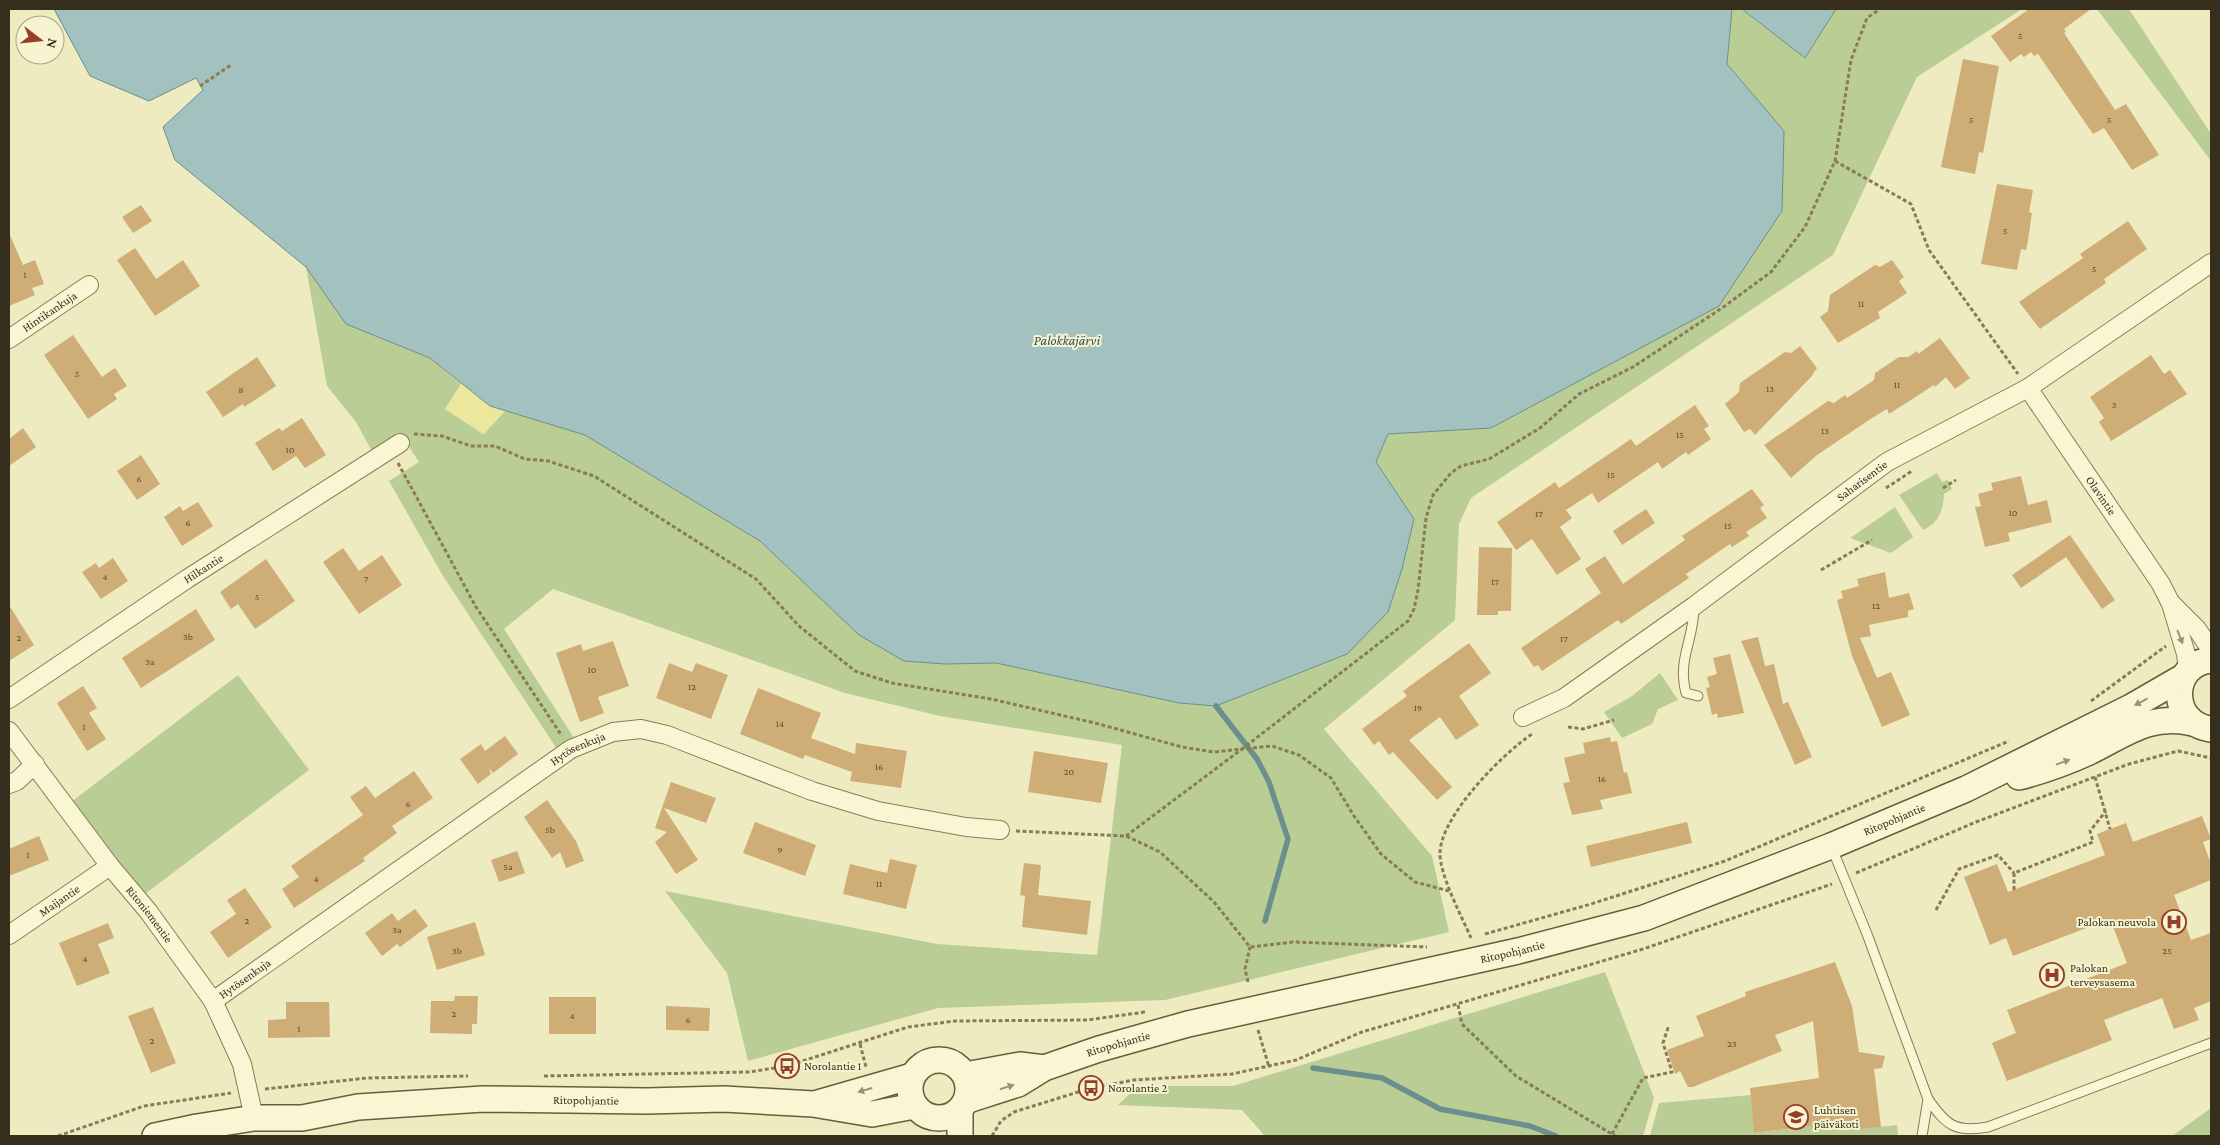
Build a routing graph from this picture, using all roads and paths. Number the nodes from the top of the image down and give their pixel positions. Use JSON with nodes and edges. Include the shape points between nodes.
{"nodes":[{"id":1,"x":1880,"y":9,"type":"edge"},
{"id":2,"x":231,"y":65,"type":"dead end"},
{"id":3,"x":200,"y":86,"type":"dead end"},
{"id":4,"x":1835,"y":161,"type":"junction"},
{"id":5,"x":2211,"y":263,"type":"edge"},
{"id":6,"x":89,"y":285,"type":"dead end"},
{"id":7,"x":9,"y":339,"type":"edge"},
{"id":8,"x":2028,"y":388,"type":"junction"},
{"id":9,"x":400,"y":443,"type":"junction"},
{"id":10,"x":1914,"y":470,"type":"dead end"},
{"id":11,"x":1956,"y":480,"type":"dead end"},
{"id":12,"x":1943,"y":488,"type":"dead end"},
{"id":13,"x":1883,"y":490,"type":"dead end"},
{"id":14,"x":1872,"y":540,"type":"dead end"},
{"id":15,"x":1821,"y":570,"type":"dead end"},
{"id":16,"x":2171,"y":604,"type":"junction"},
{"id":17,"x":1694,"y":606,"type":"junction"},
{"id":18,"x":2181,"y":637,"type":"junction"},
{"id":19,"x":2211,"y":650,"type":"edge"},
{"id":20,"x":2211,"y":660,"type":"edge"},
{"id":21,"x":2185,"y":673,"type":"junction"},
{"id":22,"x":1698,"y":696,"type":"dead end"},
{"id":23,"x":9,"y":699,"type":"edge"},
{"id":24,"x":2088,"y":703,"type":"dead end"},
{"id":25,"x":1523,"y":717,"type":"dead end"},
{"id":26,"x":1614,"y":720,"type":"dead end"},
{"id":27,"x":1568,"y":727,"type":"dead end"},
{"id":28,"x":2205,"y":730,"type":"edge"},
{"id":29,"x":9,"y":731,"type":"edge"},
{"id":30,"x":1533,"y":733,"type":"dead end"},
{"id":31,"x":2018,"y":738,"type":"dead end"},
{"id":32,"x":571,"y":749,"type":"junction"},
{"id":33,"x":1242,"y":749,"type":"junction"},
{"id":34,"x":35,"y":764,"type":"junction"},
{"id":35,"x":9,"y":784,"type":"edge"},
{"id":36,"x":1966,"y":789,"type":"junction"},
{"id":37,"x":2110,"y":829,"type":"dead end"},
{"id":38,"x":1000,"y":830,"type":"joint"},
{"id":39,"x":1126,"y":836,"type":"junction"},
{"id":40,"x":1831,"y":846,"type":"junction"},
{"id":41,"x":110,"y":866,"type":"junction"},
{"id":42,"x":2014,"y":873,"type":"junction"},
{"id":43,"x":2014,"y":890,"type":"dead end"},
{"id":44,"x":1450,"y":891,"type":"junction"},
{"id":45,"x":1936,"y":910,"type":"dead end"},
{"id":46,"x":9,"y":935,"type":"edge"},
{"id":47,"x":1471,"y":938,"type":"junction"},
{"id":48,"x":1463,"y":940,"type":"dead end"},
{"id":49,"x":1250,"y":947,"type":"junction"},
{"id":50,"x":1412,"y":952,"type":"dead end"},
{"id":51,"x":1248,"y":982,"type":"dead end"},
{"id":52,"x":213,"y":1001,"type":"junction"},
{"id":53,"x":1458,"y":1005,"type":"dead end"},
{"id":54,"x":1151,"y":1011,"type":"dead end"},
{"id":55,"x":1669,"y":1025,"type":"dead end"},
{"id":56,"x":1258,"y":1029,"type":"dead end"},
{"id":57,"x":2211,"y":1042,"type":"edge"},
{"id":58,"x":1269,"y":1067,"type":"dead end"},
{"id":59,"x":1044,"y":1068,"type":"junction"},
{"id":60,"x":965,"y":1075,"type":"junction"},
{"id":61,"x":471,"y":1076,"type":"dead end"},
{"id":62,"x":538,"y":1076,"type":"dead end"},
{"id":63,"x":912,"y":1076,"type":"junction"},
{"id":64,"x":1134,"y":1080,"type":"dead end"},
{"id":65,"x":249,"y":1091,"type":"junction"},
{"id":66,"x":1928,"y":1099,"type":"junction"},
{"id":67,"x":813,"y":1104,"type":"junction"},
{"id":68,"x":964,"y":1105,"type":"junction"},
{"id":69,"x":254,"y":1118,"type":"junction"},
{"id":70,"x":924,"y":1119,"type":"edge"},
{"id":71,"x":1614,"y":1135,"type":"edge"},
{"id":72,"x":58,"y":1136,"type":"edge"},
{"id":73,"x":155,"y":1136,"type":"edge"},
{"id":74,"x":960,"y":1136,"type":"edge"},
{"id":75,"x":992,"y":1136,"type":"edge"},
{"id":76,"x":1922,"y":1136,"type":"edge"}],
"edges":[{"from":1,"to":4,"type":"path","via":[[1866,18],[1851,60]]},
{"from":2,"to":3,"type":"path"},
{"from":4,"to":8,"type":"path","via":[[1911,204],[1929,250]]},
{"from":4,"to":33,"type":"path","via":[[1805,227],[1771,272],[1633,367],[1579,394],[1540,428],[1489,459],[1460,466],[1451,473],[1433,495],[1426,518],[1418,590],[1408,621]]},
{"from":5,"to":8,"type":"street","name":"Saharisentie"},
{"from":6,"to":7,"type":"street","name":"Hintikankuja"},
{"from":8,"to":16,"type":"street","name":"Olavintie"},
{"from":8,"to":17,"type":"street","name":"Saharisentie","via":[[1887,462]]},
{"from":9,"to":23,"type":"street","name":"Hilkantie","via":[[187,579]]},
{"from":9,"to":32,"type":"path","via":[[398,463],[476,607]]},
{"from":9,"to":33,"type":"path","via":[[416,433],[442,436],[471,446],[495,446],[525,459],[548,461],[594,476],[756,579],[799,626],[855,671],[892,683],[991,699],[1096,723],[1182,747],[1214,752]]},
{"from":10,"to":13,"type":"path"},
{"from":11,"to":12,"type":"path"},
{"from":14,"to":15,"type":"path"},
{"from":16,"to":18,"type":"street","name":"Olavintie"},
{"from":16,"to":19,"type":"street","name":"Olavintie","via":[[2197,629]]},
{"from":17,"to":22,"type":"lane","via":[[1694,624],[1683,657],[1682,677],[1686,693]]},
{"from":17,"to":25,"type":"street","name":"Saharisentie","via":[[1564,698]]},
{"from":18,"to":21,"type":"street","name":"Olavintie"},
{"from":18,"to":24,"type":"path"},
{"from":20,"to":21,"type":"main road","name":"Ritopohjantie","via":[[2203,661]]},
{"from":21,"to":28,"type":"main road","via":[[2178,697],[2180,707]]},
{"from":21,"to":36,"type":"main road","name":"Ritopohjantie","one_way":true,"via":[[2132,707]]},
{"from":26,"to":27,"type":"path","via":[[1583,729]]},
{"from":36,"to":28,"type":"main road","name":"Ritopohjantie","one_way":true,"via":[[2029,775],[2086,753],[2151,722],[2170,719]]},
{"from":29,"to":34,"type":"street","name":"Ritoniementie"},
{"from":30,"to":44,"type":"path","via":[[1495,764],[1448,826],[1440,853]]},
{"from":31,"to":47,"type":"path","via":[[1725,860],[1591,904]]},
{"from":32,"to":38,"type":"street","name":"Hytösenkuja","via":[[613,732],[641,729],[667,735],[812,791],[878,811]]},
{"from":32,"to":52,"type":"street","name":"Hytösenkuja"},
{"from":33,"to":39,"type":"path"},
{"from":33,"to":44,"type":"path","via":[[1272,746],[1299,755],[1331,778],[1381,854],[1415,882]]},
{"from":34,"to":35,"type":"street"},
{"from":34,"to":41,"type":"street","name":"Ritoniementie"},
{"from":36,"to":40,"type":"main road","name":"Ritopohjantie"},
{"from":37,"to":42,"type":"path","via":[[2106,811],[2090,831],[2093,842]]},
{"from":38,"to":39,"type":"path"},
{"from":39,"to":49,"type":"path","via":[[1160,852],[1214,902]]},
{"from":40,"to":59,"type":"main road","name":"Ritopohjantie","via":[[1644,918],[1518,951],[1188,1024]]},
{"from":40,"to":66,"type":"lane"},
{"from":41,"to":46,"type":"street","name":"Maijantie"},
{"from":41,"to":52,"type":"street","name":"Ritoniementie","via":[[148,911]]},
{"from":42,"to":43,"type":"path"},
{"from":42,"to":45,"type":"path","via":[[1998,855],[1959,869]]},
{"from":44,"to":47,"type":"path"},
{"from":47,"to":48,"type":"path"},
{"from":49,"to":50,"type":"path","via":[[1293,942],[1431,948]]},
{"from":49,"to":51,"type":"path","via":[[1245,969]]},
{"from":52,"to":65,"type":"street","name":"Ritoniementie","via":[[242,1064]]},
{"from":53,"to":71,"type":"path","via":[[1462,1024],[1516,1076]]},
{"from":54,"to":62,"type":"path","via":[[1087,1020],[955,1021],[908,1027],[786,1066],[749,1072]]},
{"from":55,"to":71,"type":"path","via":[[1663,1042],[1672,1072],[1643,1078]]},
{"from":56,"to":58,"type":"path"},
{"from":57,"to":66,"type":"lane","via":[[1988,1127],[1961,1129],[1949,1124]]},
{"from":59,"to":60,"type":"main road","name":"Ritopohjantie","via":[[1020,1065]]},
{"from":68,"to":59,"type":"main road","name":"Ritopohjantie","one_way":true,"via":[[1018,1084]]},
{"from":60,"to":63,"type":"main road","via":[[943,1060],[925,1063]]},
{"from":60,"to":68,"type":"main road","via":[[968,1084]]},
{"from":61,"to":65,"type":"path","via":[[368,1078]]},
{"from":63,"to":67,"type":"main road","name":"Ritopohjantie","one_way":true},
{"from":63,"to":70,"type":"main road","via":[[909,1094]]},
{"from":64,"to":75,"type":"path","via":[[1091,1088],[1014,1112]]},
{"from":65,"to":69,"type":"street","name":"Ritoniementie"},
{"from":65,"to":72,"type":"path","via":[[144,1106]]},
{"from":66,"to":76,"type":"lane"},
{"from":67,"to":69,"type":"main road","name":"Ritopohjantie","via":[[724,1098],[647,1101],[483,1099],[358,1107],[302,1118]]},
{"from":67,"to":70,"type":"main road","name":"Ritopohjantie"},
{"from":68,"to":70,"type":"main road","via":[[944,1118]]},
{"from":68,"to":74,"type":"main road"},
{"from":69,"to":73,"type":"main road","name":"Ritopohjantie"}]}
